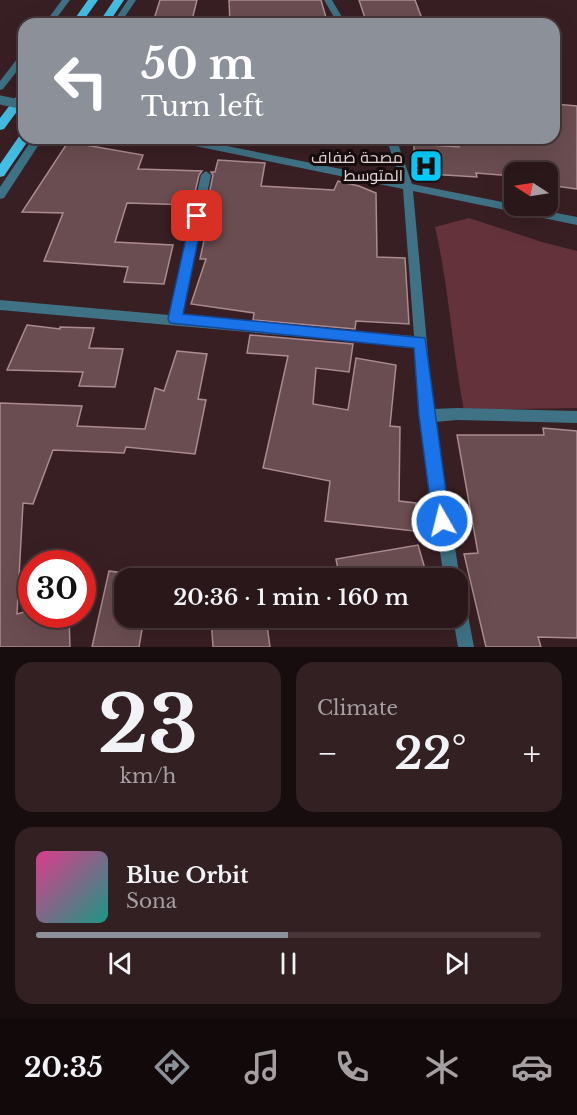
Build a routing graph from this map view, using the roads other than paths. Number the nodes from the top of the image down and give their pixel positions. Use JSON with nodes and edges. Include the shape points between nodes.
{"nodes":[{"id":1,"x":66,"y":0,"type":"edge"},
{"id":2,"x":93,"y":0,"type":"edge"},
{"id":3,"x":119,"y":0,"type":"edge"},
{"id":4,"x":132,"y":0,"type":"edge"},
{"id":5,"x":328,"y":0,"type":"edge"},
{"id":6,"x":52,"y":18,"type":"edge"},
{"id":7,"x":80,"y":18,"type":"edge"},
{"id":8,"x":107,"y":18,"type":"edge"},
{"id":9,"x":120,"y":18,"type":"edge"},
{"id":10,"x":338,"y":18,"type":"edge"},
{"id":11,"x":18,"y":64,"type":"edge"},
{"id":12,"x":0,"y":87,"type":"edge"},
{"id":13,"x":0,"y":99,"type":"edge"},
{"id":14,"x":18,"y":102,"type":"edge"},
{"id":15,"x":18,"y":104,"type":"edge"},
{"id":16,"x":0,"y":126,"type":"edge"},
{"id":17,"x":20,"y":144,"type":"edge"},
{"id":18,"x":34,"y":144,"type":"edge"},
{"id":19,"x":199,"y":144,"type":"edge"},
{"id":20,"x":393,"y":144,"type":"edge"},
{"id":21,"x":0,"y":172,"type":"edge"},
{"id":22,"x":206,"y":175,"type":"dead end"},
{"id":23,"x":408,"y":188,"type":"junction"},
{"id":24,"x":0,"y":195,"type":"edge"},
{"id":25,"x":577,"y":221,"type":"edge"},
{"id":26,"x":0,"y":305,"type":"edge"},
{"id":27,"x":175,"y":319,"type":"junction"},
{"id":28,"x":420,"y":342,"type":"junction"},
{"id":29,"x":427,"y":416,"type":"junction"},
{"id":30,"x":577,"y":417,"type":"edge"},
{"id":31,"x":450,"y":568,"type":"edge"},
{"id":32,"x":462,"y":628,"type":"edge"},
{"id":33,"x":466,"y":647,"type":"edge"}],
"edges":[{"from":1,"to":6,"type":"street"},
{"from":2,"to":7,"type":"main road"},
{"from":3,"to":8,"type":"main road"},
{"from":4,"to":9,"type":"street"},
{"from":5,"to":10,"type":"street"},
{"from":11,"to":12,"type":"street"},
{"from":13,"to":15,"type":"street","bridge":true},
{"from":14,"to":16,"type":"main road"},
{"from":17,"to":21,"type":"main road"},
{"from":18,"to":24,"type":"street"},
{"from":19,"to":23,"type":"street"},
{"from":20,"to":23,"type":"street"},
{"from":22,"to":27,"type":"street"},
{"from":23,"to":25,"type":"street"},
{"from":23,"to":28,"type":"street"},
{"from":26,"to":27,"type":"street"},
{"from":27,"to":28,"type":"street"},
{"from":28,"to":29,"type":"street"},
{"from":29,"to":30,"type":"street"},
{"from":29,"to":31,"type":"street"},
{"from":32,"to":33,"type":"street"}]}
